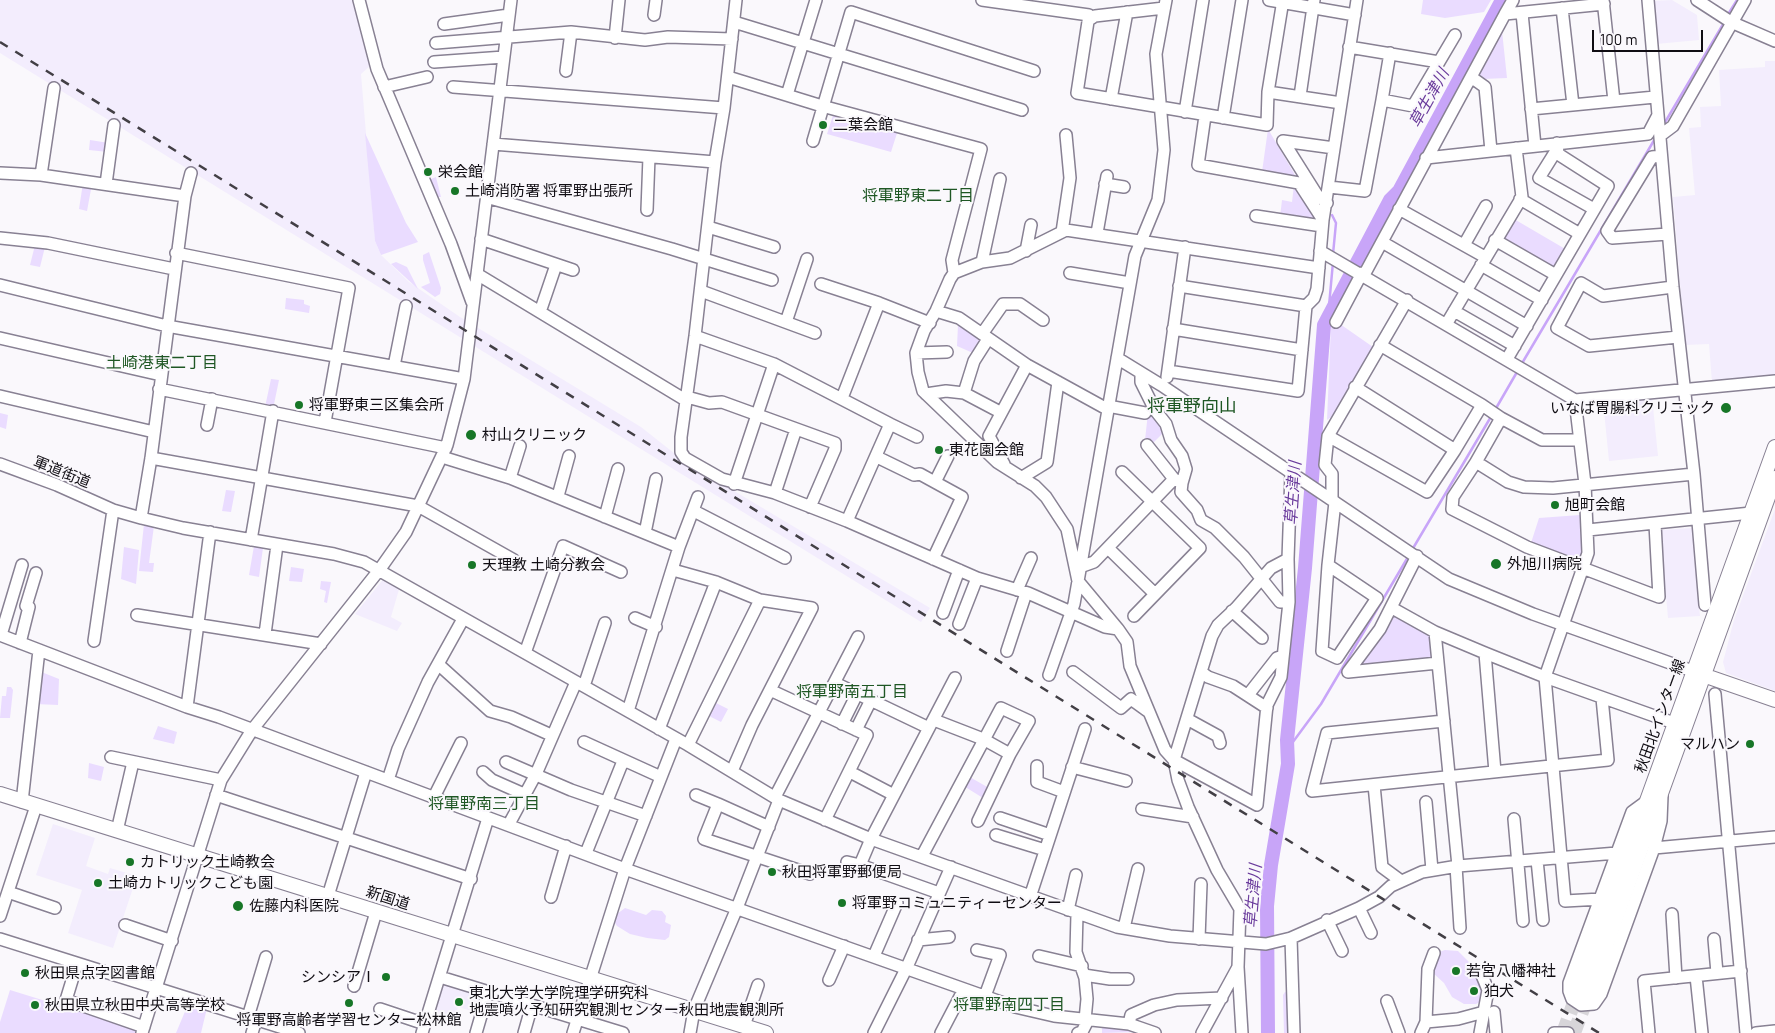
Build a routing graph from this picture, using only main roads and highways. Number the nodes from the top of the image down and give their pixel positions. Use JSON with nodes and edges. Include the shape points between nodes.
{"nodes":[{"id":1,"x":1775,"y":447,"type":"edge"},
{"id":2,"x":1775,"y":478,"type":"edge"},
{"id":3,"x":1763,"y":512,"type":"edge"},
{"id":4,"x":1698,"y":673,"type":"junction"},
{"id":5,"x":1775,"y":700,"type":"edge"},
{"id":6,"x":0,"y":794,"type":"edge"},
{"id":7,"x":766,"y":1033,"type":"edge"}],
"edges":[{"from":1,"to":3,"type":"main road","name":"秋田北インター線"},
{"from":2,"to":3,"type":"main road","name":"秋田北インター線"},
{"from":3,"to":4,"type":"main road","name":"秋田北インター線"},
{"from":4,"to":4,"type":"main road","name":"秋田北インター線","via":[[1674,722],[1581,999],[1657,819],[1662,788]]},
{"from":4,"to":5,"type":"main road"},
{"from":6,"to":7,"type":"main road","name":"新国道"}]}
